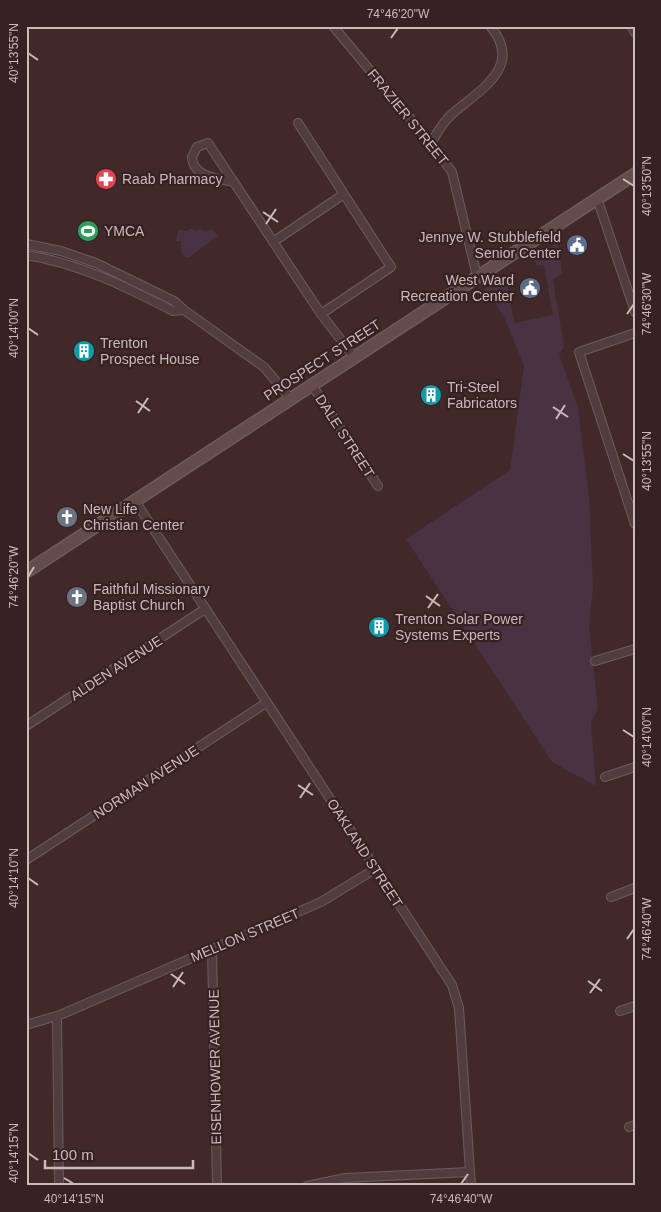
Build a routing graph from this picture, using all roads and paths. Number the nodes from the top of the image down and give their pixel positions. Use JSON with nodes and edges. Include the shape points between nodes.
{"nodes":[{"id":1,"x":333,"y":26,"type":"edge"},
{"id":2,"x":490,"y":26,"type":"edge"},
{"id":3,"x":632,"y":26,"type":"edge"},
{"id":4,"x":635,"y":33,"type":"edge"},
{"id":5,"x":298,"y":123,"type":"dead end"},
{"id":6,"x":431,"y":143,"type":"junction"},
{"id":7,"x":635,"y":174,"type":"edge"},
{"id":8,"x":233,"y":182,"type":"junction"},
{"id":9,"x":344,"y":194,"type":"junction"},
{"id":10,"x":597,"y":198,"type":"junction"},
{"id":11,"x":273,"y":242,"type":"junction"},
{"id":12,"x":26,"y":244,"type":"edge"},
{"id":13,"x":26,"y":255,"type":"edge"},
{"id":14,"x":477,"y":276,"type":"junction"},
{"id":15,"x":184,"y":310,"type":"junction"},
{"id":16,"x":635,"y":312,"type":"edge"},
{"id":17,"x":321,"y":314,"type":"junction"},
{"id":18,"x":635,"y":333,"type":"edge"},
{"id":19,"x":354,"y":357,"type":"junction"},
{"id":20,"x":312,"y":386,"type":"junction"},
{"id":21,"x":291,"y":398,"type":"junction"},
{"id":22,"x":378,"y":486,"type":"dead end"},
{"id":23,"x":135,"y":501,"type":"junction"},
{"id":24,"x":635,"y":524,"type":"edge"},
{"id":25,"x":26,"y":572,"type":"edge"},
{"id":26,"x":205,"y":609,"type":"junction"},
{"id":27,"x":635,"y":649,"type":"edge"},
{"id":28,"x":595,"y":661,"type":"dead end"},
{"id":29,"x":266,"y":703,"type":"junction"},
{"id":30,"x":26,"y":726,"type":"edge"},
{"id":31,"x":635,"y":767,"type":"edge"},
{"id":32,"x":605,"y":777,"type":"dead end"},
{"id":33,"x":26,"y":860,"type":"edge"},
{"id":34,"x":376,"y":869,"type":"junction"},
{"id":35,"x":635,"y":888,"type":"edge"},
{"id":36,"x":611,"y":896,"type":"dead end"},
{"id":37,"x":212,"y":949,"type":"junction"},
{"id":38,"x":635,"y":1006,"type":"edge"},
{"id":39,"x":620,"y":1011,"type":"dead end"},
{"id":40,"x":57,"y":1016,"type":"junction"},
{"id":41,"x":26,"y":1025,"type":"edge"},
{"id":42,"x":470,"y":1172,"type":"junction"},
{"id":43,"x":59,"y":1186,"type":"edge"},
{"id":44,"x":217,"y":1186,"type":"edge"},
{"id":45,"x":307,"y":1186,"type":"edge"},
{"id":46,"x":471,"y":1186,"type":"edge"}],
"edges":[{"from":1,"to":6,"type":"street","name":"FRAZIER STREET"},
{"from":2,"to":6,"type":"street","via":[[501,43],[501,66],[492,80],[449,116]]},
{"from":3,"to":4,"type":"street"},
{"from":5,"to":9,"type":"street"},
{"from":6,"to":14,"type":"street","name":"FRAZIER STREET","via":[[452,172]]},
{"from":7,"to":10,"type":"street","name":"PROSPECT STREET"},
{"from":8,"to":8,"type":"street","via":[[208,143],[197,148],[192,158],[197,171]]},
{"from":8,"to":11,"type":"street"},
{"from":9,"to":11,"type":"street"},
{"from":9,"to":17,"type":"street","via":[[391,267]]},
{"from":10,"to":14,"type":"street","name":"PROSPECT STREET"},
{"from":10,"to":16,"type":"street"},
{"from":11,"to":17,"type":"street"},
{"from":12,"to":15,"type":"street","via":[[96,263],[174,300]]},
{"from":13,"to":15,"type":"street","via":[[92,273],[173,311]]},
{"from":14,"to":19,"type":"street","name":"PROSPECT STREET"},
{"from":15,"to":21,"type":"street","via":[[264,367]]},
{"from":17,"to":19,"type":"street"},
{"from":18,"to":24,"type":"street","via":[[579,352]]},
{"from":19,"to":20,"type":"street","name":"PROSPECT STREET"},
{"from":20,"to":21,"type":"street","name":"PROSPECT STREET"},
{"from":20,"to":22,"type":"street","name":"DALE STREET"},
{"from":21,"to":23,"type":"street","name":"PROSPECT STREET"},
{"from":23,"to":25,"type":"street","name":"PROSPECT STREET"},
{"from":23,"to":26,"type":"street","name":"OAKLAND STREET"},
{"from":26,"to":29,"type":"street","name":"OAKLAND STREET"},
{"from":26,"to":30,"type":"street","name":"ALDEN AVENUE"},
{"from":27,"to":28,"type":"street"},
{"from":29,"to":33,"type":"street","name":"NORMAN AVENUE"},
{"from":29,"to":34,"type":"street","name":"OAKLAND STREET"},
{"from":31,"to":32,"type":"street"},
{"from":34,"to":37,"type":"street","name":"MELLON STREET","via":[[321,902]]},
{"from":34,"to":42,"type":"street","name":"OAKLAND STREET","via":[[452,985],[457,998]]},
{"from":35,"to":36,"type":"street"},
{"from":37,"to":40,"type":"street","name":"MELLON STREET"},
{"from":37,"to":44,"type":"street","name":"EISENHOWER AVENUE"},
{"from":38,"to":39,"type":"street"},
{"from":40,"to":41,"type":"street","name":"MELLON STREET"},
{"from":40,"to":43,"type":"street"},
{"from":42,"to":45,"type":"street","via":[[346,1178]]},
{"from":42,"to":46,"type":"street","name":"OAKLAND STREET"}]}
